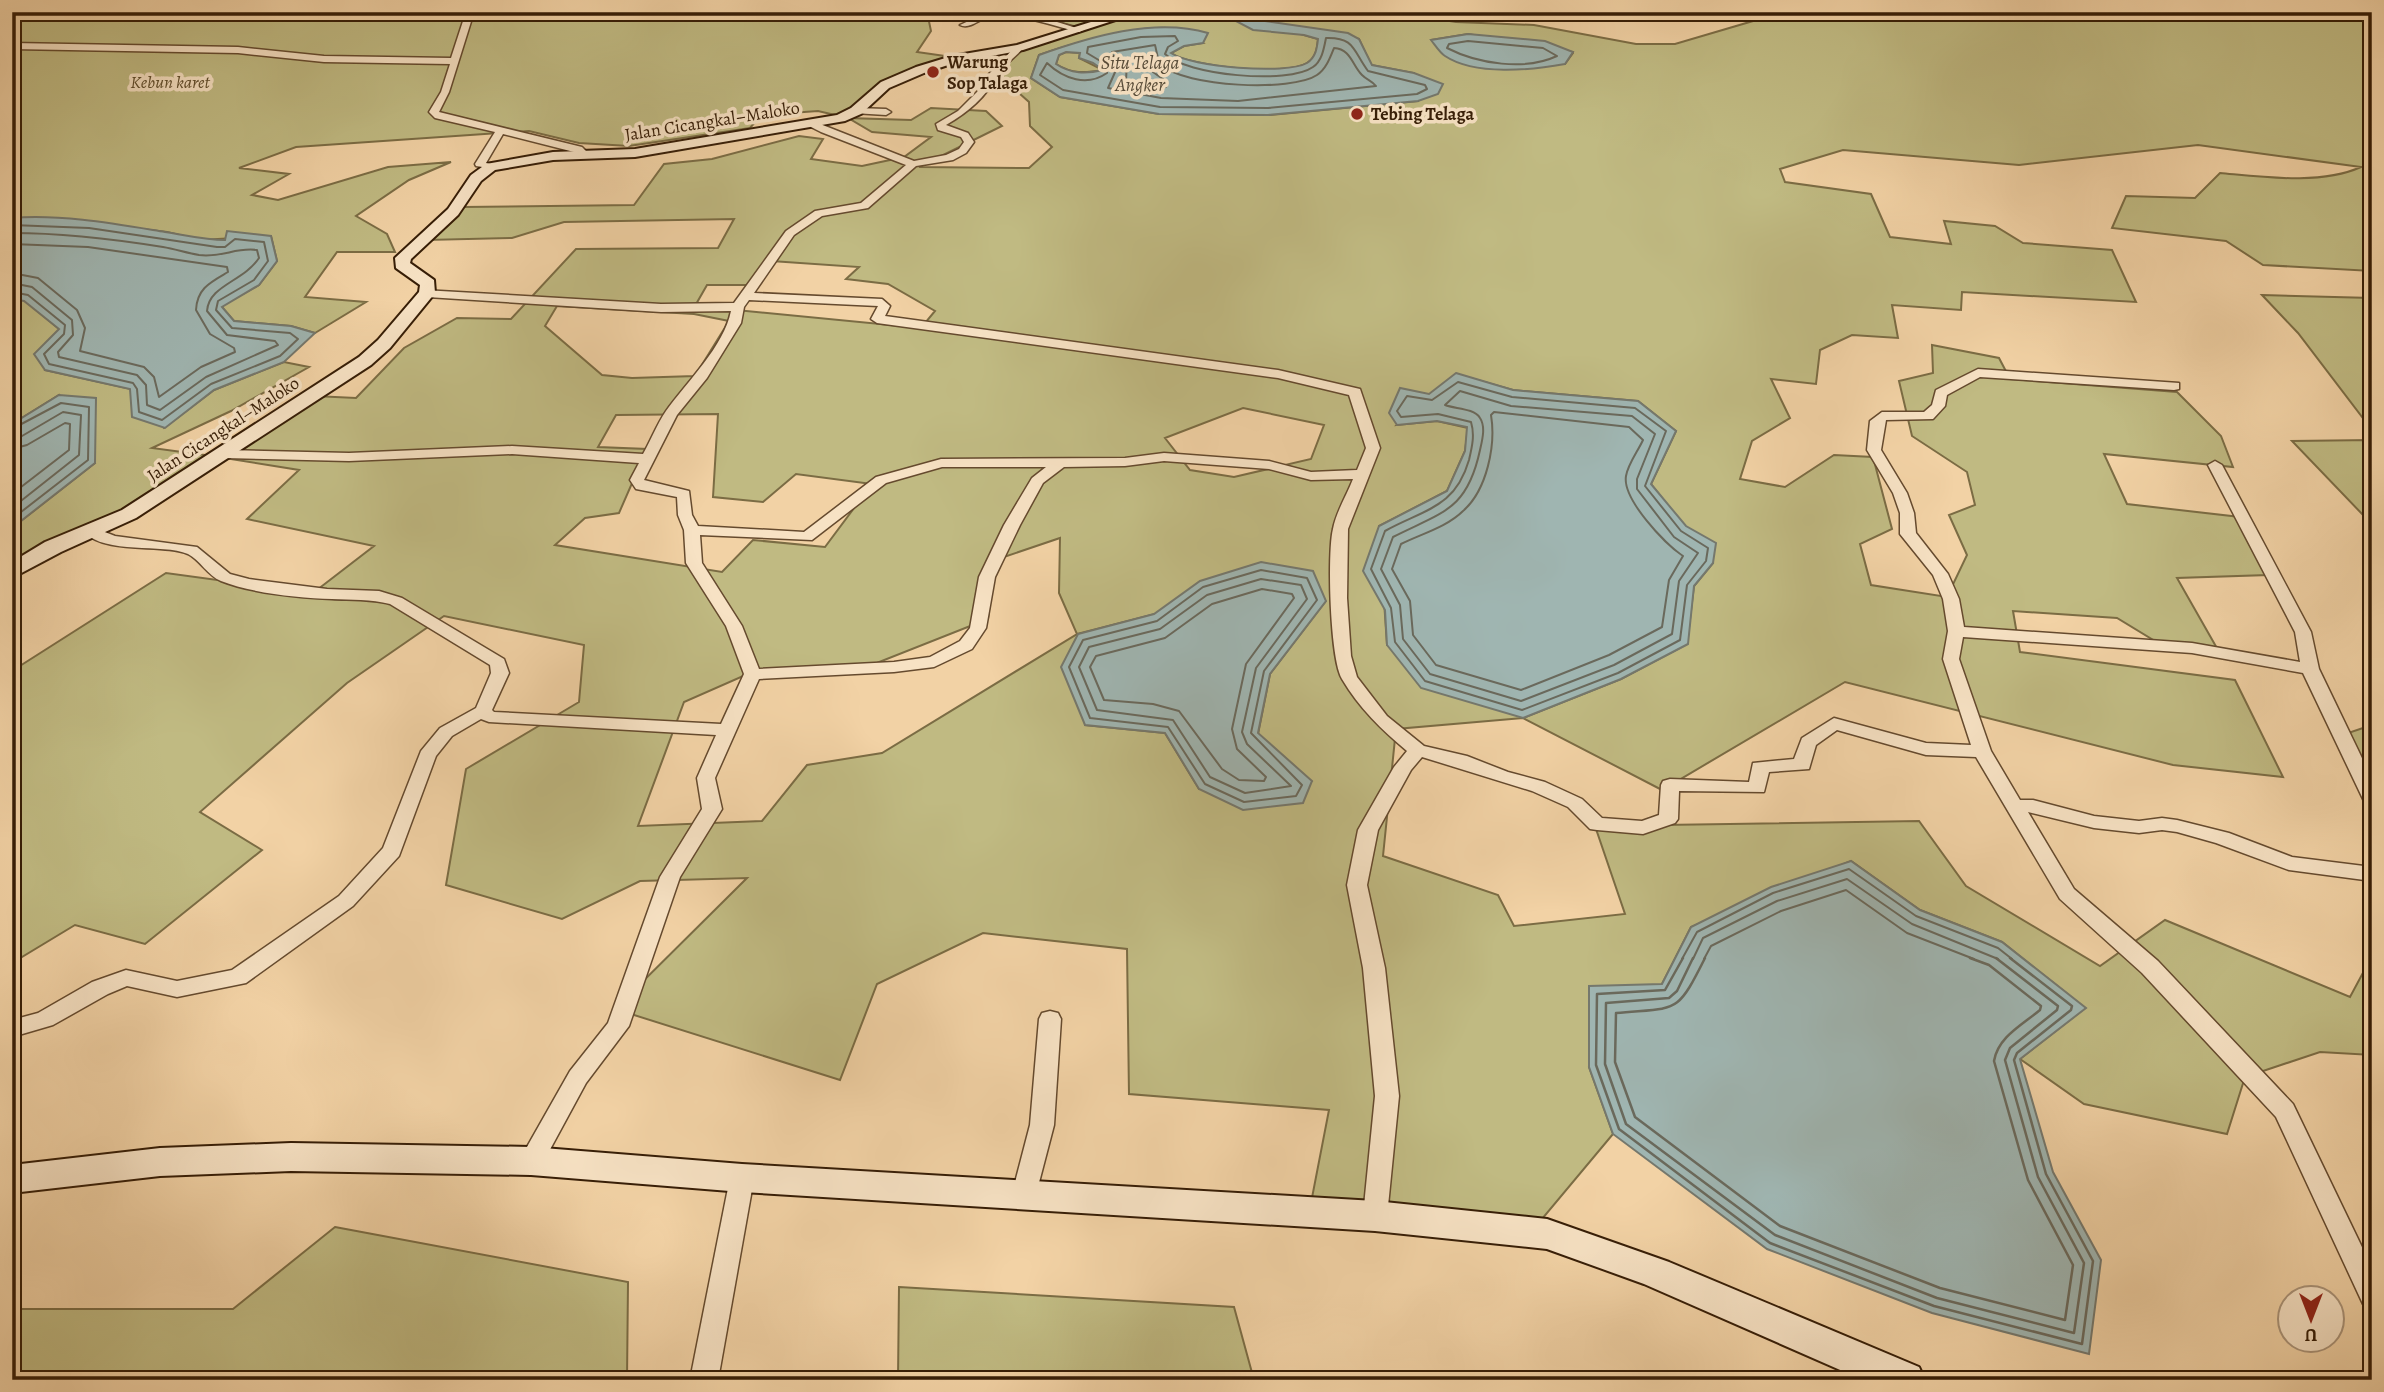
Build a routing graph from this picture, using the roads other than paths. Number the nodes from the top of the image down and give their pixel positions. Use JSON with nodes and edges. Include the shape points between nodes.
{"nodes":[{"id":1,"x":470,"y":12,"type":"edge"},
{"id":2,"x":1135,"y":12,"type":"edge"},
{"id":3,"x":1037,"y":14,"type":"edge"},
{"id":4,"x":964,"y":25,"type":"dead end"},
{"id":5,"x":1079,"y":30,"type":"junction"},
{"id":6,"x":12,"y":47,"type":"edge"},
{"id":7,"x":1019,"y":48,"type":"junction"},
{"id":8,"x":453,"y":61,"type":"junction"},
{"id":9,"x":856,"y":111,"type":"junction"},
{"id":10,"x":887,"y":112,"type":"dead end"},
{"id":11,"x":812,"y":124,"type":"junction"},
{"id":12,"x":500,"y":132,"type":"junction"},
{"id":13,"x":583,"y":153,"type":"junction"},
{"id":14,"x":913,"y":164,"type":"junction"},
{"id":15,"x":491,"y":167,"type":"junction"},
{"id":16,"x":428,"y":293,"type":"junction"},
{"id":17,"x":742,"y":301,"type":"junction"},
{"id":18,"x":2174,"y":386,"type":"dead end"},
{"id":19,"x":225,"y":454,"type":"junction"},
{"id":20,"x":649,"y":459,"type":"junction"},
{"id":21,"x":1061,"y":462,"type":"junction"},
{"id":22,"x":2215,"y":465,"type":"dead end"},
{"id":23,"x":1362,"y":474,"type":"junction"},
{"id":24,"x":692,"y":530,"type":"junction"},
{"id":25,"x":92,"y":533,"type":"junction"},
{"id":26,"x":12,"y":571,"type":"edge"},
{"id":27,"x":1956,"y":631,"type":"junction"},
{"id":28,"x":2310,"y":669,"type":"junction"},
{"id":29,"x":753,"y":674,"type":"junction"},
{"id":30,"x":483,"y":711,"type":"junction"},
{"id":31,"x":726,"y":730,"type":"junction"},
{"id":32,"x":1418,"y":750,"type":"junction"},
{"id":33,"x":1982,"y":751,"type":"junction"},
{"id":34,"x":2364,"y":771,"type":"edge"},
{"id":35,"x":2372,"y":799,"type":"edge"},
{"id":36,"x":2013,"y":806,"type":"junction"},
{"id":37,"x":2372,"y":874,"type":"edge"},
{"id":38,"x":1049,"y":1019,"type":"dead end"},
{"id":39,"x":12,"y":1029,"type":"edge"},
{"id":40,"x":531,"y":1161,"type":"junction"},
{"id":41,"x":742,"y":1178,"type":"junction"},
{"id":42,"x":12,"y":1179,"type":"edge"},
{"id":43,"x":1024,"y":1194,"type":"junction"},
{"id":44,"x":1375,"y":1216,"type":"junction"},
{"id":45,"x":2372,"y":1296,"type":"edge"},
{"id":46,"x":704,"y":1380,"type":"edge"},
{"id":47,"x":1906,"y":1380,"type":"edge"}],
"edges":[{"from":1,"to":8,"type":"street"},
{"from":2,"to":5,"type":"street","name":"Jalan Cicangkal–Maloko"},
{"from":3,"to":4,"type":"street","via":[[990,14]]},
{"from":3,"to":5,"type":"street","via":[[1053,24]]},
{"from":5,"to":7,"type":"street","name":"Jalan Cicangkal–Maloko"},
{"from":6,"to":8,"type":"street","via":[[147,47]]},
{"from":7,"to":9,"type":"street","name":"Jalan Cicangkal–Maloko","via":[[920,70],[885,85]]},
{"from":7,"to":14,"type":"street","via":[[961,113],[941,124],[947,131],[965,135],[969,142],[963,151]]},
{"from":8,"to":12,"type":"street","via":[[434,112]]},
{"from":9,"to":10,"type":"street"},
{"from":9,"to":11,"type":"street","name":"Jalan Cicangkal–Maloko"},
{"from":11,"to":13,"type":"street","name":"Jalan Cicangkal–Maloko","via":[[635,153]]},
{"from":11,"to":14,"type":"street"},
{"from":12,"to":13,"type":"street","via":[[558,143]]},
{"from":12,"to":15,"type":"street","via":[[480,164]]},
{"from":13,"to":15,"type":"street","name":"Jalan Cicangkal–Maloko"},
{"from":14,"to":17,"type":"street","via":[[864,206],[819,213],[790,233]]},
{"from":15,"to":16,"type":"street","via":[[476,178],[453,212],[404,258],[402,265],[428,282]]},
{"from":16,"to":17,"type":"street","via":[[661,308]]},
{"from":16,"to":19,"type":"street","name":"Jalan Cicangkal–Maloko","via":[[365,361]]},
{"from":17,"to":20,"type":"street","via":[[736,323],[671,414]]},
{"from":17,"to":23,"type":"street","via":[[881,303],[884,306],[877,319],[891,323],[956,328],[1278,374],[1355,392],[1373,448]]},
{"from":18,"to":27,"type":"street","via":[[1978,373],[1941,393],[1938,406],[1928,416],[1882,416],[1877,421],[1874,450],[1900,493],[1908,513],[1908,534],[1946,586]]},
{"from":19,"to":20,"type":"street","via":[[349,457],[512,450]]},
{"from":19,"to":25,"type":"street","name":"Jalan Cicangkal–Maloko"},
{"from":20,"to":24,"type":"street","via":[[637,480],[641,486],[684,494],[685,515]]},
{"from":21,"to":23,"type":"street","via":[[1164,457],[1269,465],[1311,475]]},
{"from":21,"to":24,"type":"street","via":[[941,463],[881,480],[807,537]]},
{"from":21,"to":29,"type":"street","via":[[1037,481],[1012,525],[987,577],[978,628],[965,645],[934,662]]},
{"from":22,"to":28,"type":"street","via":[[2302,632]]},
{"from":23,"to":32,"type":"street","via":[[1340,529],[1343,656],[1349,677],[1381,720]]},
{"from":24,"to":29,"type":"street","via":[[694,564],[734,626]]},
{"from":25,"to":26,"type":"street","name":"Jalan Cicangkal–Maloko","via":[[53,547]]},
{"from":25,"to":30,"type":"street","via":[[112,540],[192,550],[224,577],[248,584],[396,601],[498,663],[500,673]]},
{"from":27,"to":28,"type":"street","via":[[2192,648]]},
{"from":27,"to":33,"type":"street","via":[[1951,659]]},
{"from":28,"to":34,"type":"street"},
{"from":29,"to":31,"type":"street"},
{"from":30,"to":31,"type":"street","via":[[489,717]]},
{"from":30,"to":39,"type":"street","via":[[446,732],[427,755],[392,851],[346,901],[238,977],[177,989],[125,978],[45,1018]]},
{"from":31,"to":40,"type":"street","via":[[706,778],[712,809],[670,877],[618,1026],[578,1077]]},
{"from":32,"to":33,"type":"street","via":[[1538,786],[1575,803],[1597,824],[1643,828],[1668,819],[1670,785],[1756,788],[1760,767],[1802,765],[1808,742],[1833,724],[1926,749]]},
{"from":32,"to":44,"type":"street","via":[[1403,767],[1368,830],[1357,885],[1374,968],[1387,1096]]},
{"from":33,"to":36,"type":"street"},
{"from":34,"to":35,"type":"street"},
{"from":36,"to":37,"type":"street","via":[[2034,806],[2094,822],[2177,826],[2289,863]]},
{"from":36,"to":45,"type":"street","via":[[2067,894],[2150,967],[2285,1111]]},
{"from":38,"to":43,"type":"street","via":[[1042,1125]]},
{"from":40,"to":41,"type":"street"},
{"from":40,"to":42,"type":"street","via":[[291,1157],[160,1162]]},
{"from":41,"to":43,"type":"street"},
{"from":41,"to":46,"type":"street"},
{"from":43,"to":44,"type":"street"},
{"from":44,"to":47,"type":"street","via":[[1547,1234],[1656,1273]]}]}
